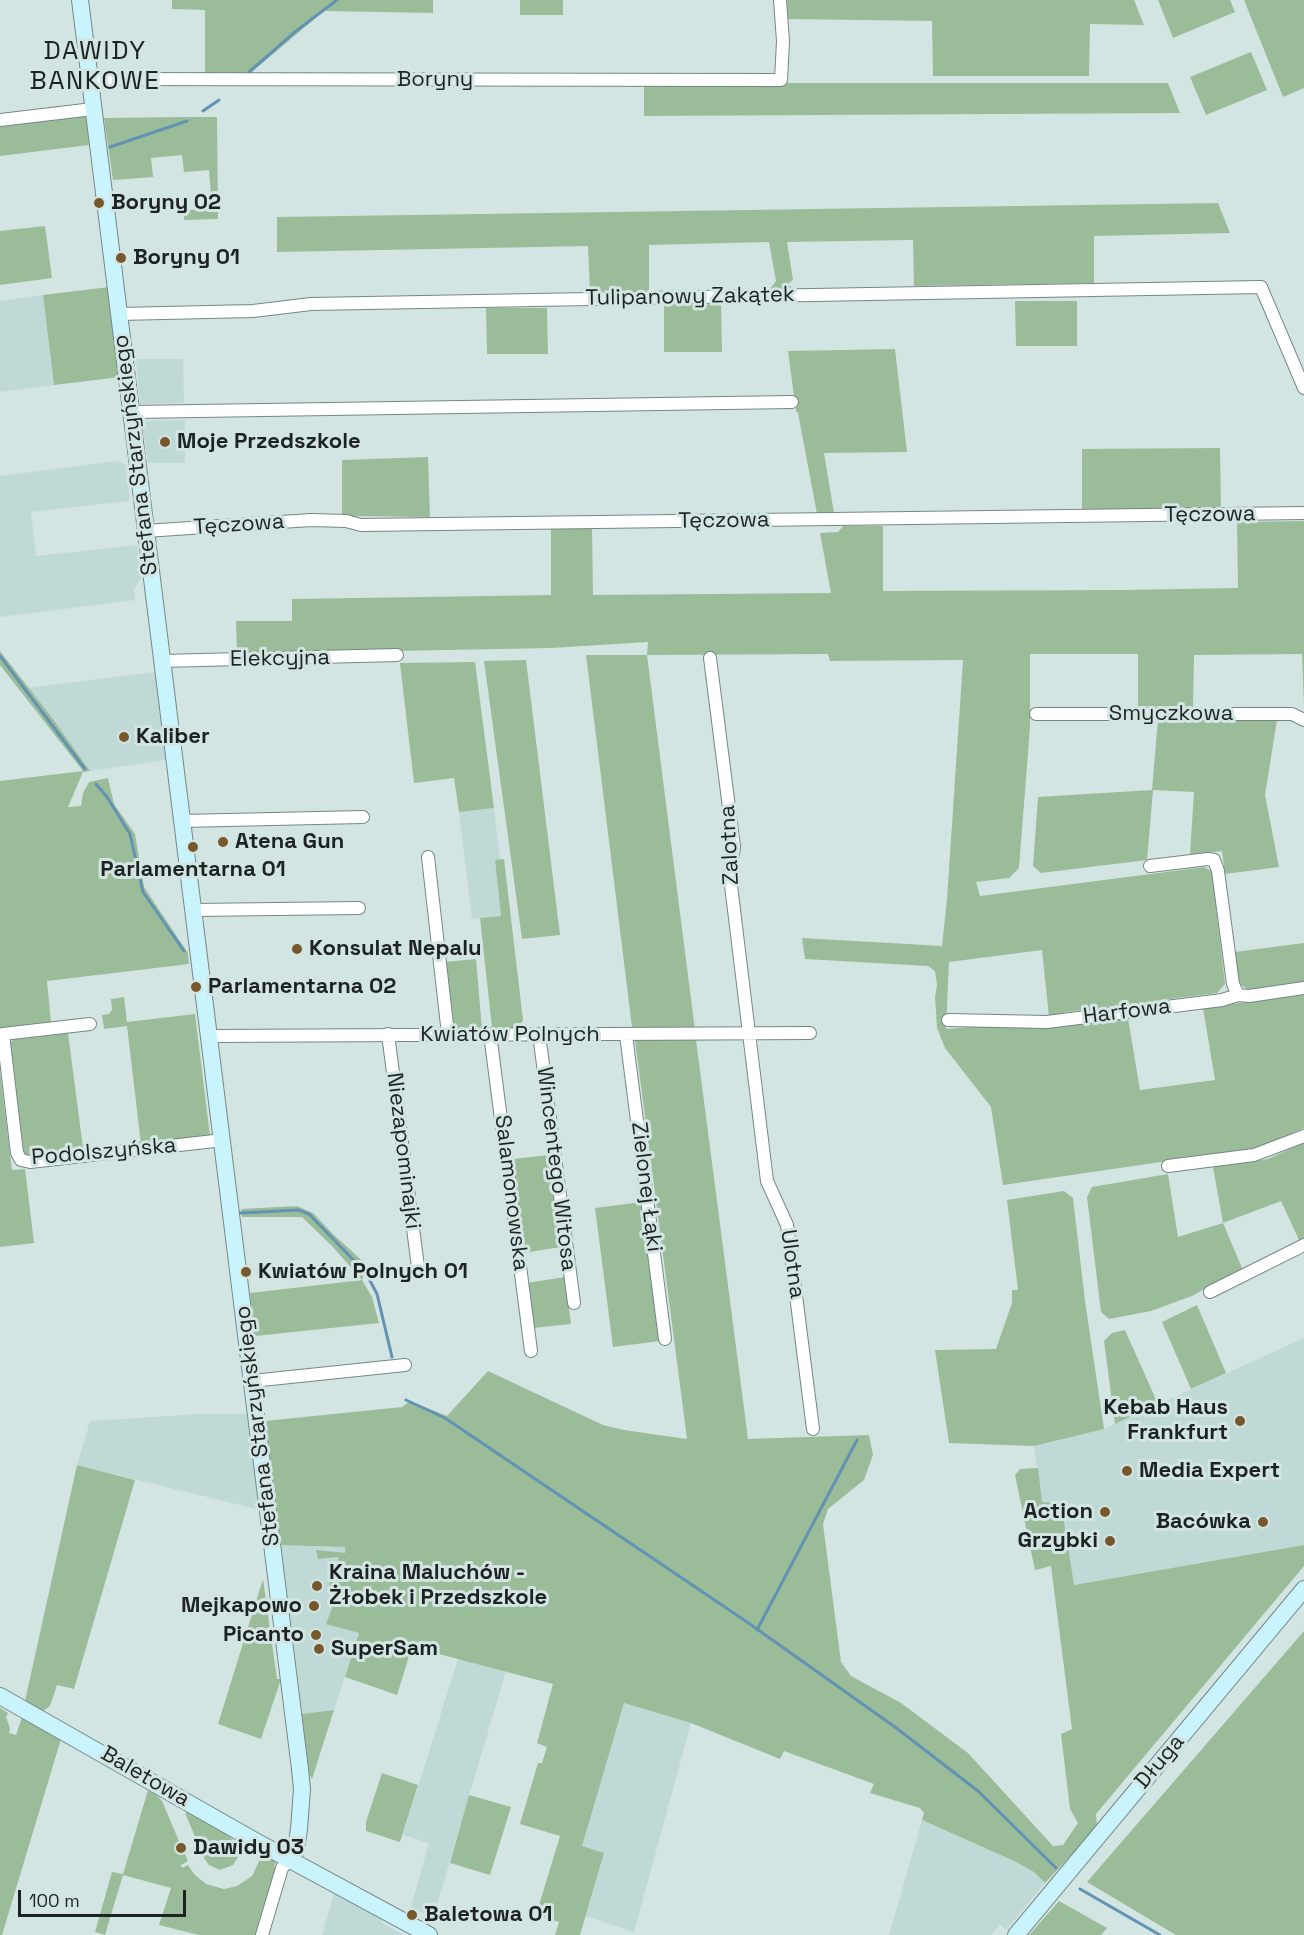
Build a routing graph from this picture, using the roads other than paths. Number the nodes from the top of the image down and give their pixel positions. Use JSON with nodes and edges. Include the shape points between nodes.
{"nodes":[{"id":1,"x":80,"y":0,"type":"edge"},
{"id":2,"x":780,"y":0,"type":"edge"},
{"id":3,"x":90,"y":79,"type":"junction"},
{"id":4,"x":93,"y":109,"type":"junction"},
{"id":5,"x":0,"y":120,"type":"edge"},
{"id":6,"x":119,"y":314,"type":"junction"},
{"id":7,"x":1304,"y":388,"type":"edge"},
{"id":8,"x":792,"y":402,"type":"dead end"},
{"id":9,"x":131,"y":412,"type":"junction"},
{"id":10,"x":1304,"y":513,"type":"edge"},
{"id":11,"x":145,"y":531,"type":"junction"},
{"id":12,"x":397,"y":655,"type":"dead end"},
{"id":13,"x":711,"y":657,"type":"dead end"},
{"id":14,"x":162,"y":661,"type":"junction"},
{"id":15,"x":1036,"y":714,"type":"dead end"},
{"id":16,"x":1304,"y":720,"type":"edge"},
{"id":17,"x":363,"y":817,"type":"dead end"},
{"id":18,"x":182,"y":821,"type":"junction"},
{"id":19,"x":428,"y":857,"type":"dead end"},
{"id":20,"x":1150,"y":866,"type":"dead end"},
{"id":21,"x":359,"y":908,"type":"dead end"},
{"id":22,"x":193,"y":910,"type":"junction"},
{"id":23,"x":1304,"y":988,"type":"edge"},
{"id":24,"x":1238,"y":994,"type":"junction"},
{"id":25,"x":948,"y":1020,"type":"dead end"},
{"id":26,"x":90,"y":1024,"type":"dead end"},
{"id":27,"x":748,"y":1033,"type":"junction"},
{"id":28,"x":810,"y":1033,"type":"dead end"},
{"id":29,"x":388,"y":1034,"type":"junction"},
{"id":30,"x":448,"y":1034,"type":"junction"},
{"id":31,"x":490,"y":1034,"type":"junction"},
{"id":32,"x":539,"y":1035,"type":"junction"},
{"id":33,"x":626,"y":1035,"type":"junction"},
{"id":34,"x":210,"y":1036,"type":"junction"},
{"id":35,"x":1304,"y":1136,"type":"edge"},
{"id":36,"x":223,"y":1140,"type":"junction"},
{"id":37,"x":1168,"y":1166,"type":"dead end"},
{"id":38,"x":1304,"y":1245,"type":"edge"},
{"id":39,"x":418,"y":1267,"type":"dead end"},
{"id":40,"x":1210,"y":1292,"type":"dead end"},
{"id":41,"x":574,"y":1303,"type":"dead end"},
{"id":42,"x":666,"y":1339,"type":"dead end"},
{"id":43,"x":531,"y":1351,"type":"dead end"},
{"id":44,"x":405,"y":1365,"type":"dead end"},
{"id":45,"x":252,"y":1381,"type":"junction"},
{"id":46,"x":813,"y":1429,"type":"dead end"},
{"id":47,"x":1304,"y":1589,"type":"edge"},
{"id":48,"x":0,"y":1696,"type":"edge"},
{"id":49,"x":290,"y":1859,"type":"junction"},
{"id":50,"x":262,"y":1935,"type":"edge"},
{"id":51,"x":429,"y":1935,"type":"edge"},
{"id":52,"x":1016,"y":1935,"type":"edge"}],
"edges":[{"from":1,"to":3,"type":"street","name":"Stefana Starzyńskiego"},
{"from":2,"to":3,"type":"street","name":"Boryny","via":[[781,80]]},
{"from":3,"to":4,"type":"street","name":"Stefana Starzyńskiego"},
{"from":4,"to":5,"type":"street"},
{"from":4,"to":6,"type":"street","name":"Stefana Starzyńskiego"},
{"from":6,"to":7,"type":"street","name":"Tulipanowy Zakątek","via":[[253,311],[323,304],[1261,288]]},
{"from":6,"to":9,"type":"street","name":"Stefana Starzyńskiego"},
{"from":8,"to":9,"type":"street"},
{"from":9,"to":11,"type":"street","name":"Stefana Starzyńskiego"},
{"from":10,"to":11,"type":"street","name":"Tęczowa","via":[[361,525],[346,520],[311,520]]},
{"from":11,"to":14,"type":"street","name":"Stefana Starzyńskiego"},
{"from":12,"to":14,"type":"street","name":"Elekcyjna"},
{"from":13,"to":27,"type":"street","name":"Zalotna","via":[[735,847],[730,877]]},
{"from":14,"to":18,"type":"street","name":"Stefana Starzyńskiego"},
{"from":15,"to":16,"type":"street","name":"Smyczkowa","via":[[1292,714]]},
{"from":17,"to":18,"type":"street"},
{"from":18,"to":22,"type":"street","name":"Stefana Starzyńskiego"},
{"from":19,"to":30,"type":"street"},
{"from":20,"to":24,"type":"street","via":[[1214,860],[1233,984]]},
{"from":21,"to":22,"type":"street"},
{"from":22,"to":34,"type":"street","name":"Stefana Starzyńskiego"},
{"from":23,"to":24,"type":"street","name":"Harfowa"},
{"from":24,"to":25,"type":"street","name":"Harfowa","via":[[1222,1000],[1047,1022]]},
{"from":26,"to":36,"type":"street","name":"Podolszyńska","via":[[3,1034],[21,1160]]},
{"from":27,"to":28,"type":"street","name":"Kwiatów Polnych"},
{"from":27,"to":33,"type":"street","name":"Kwiatów Polnych"},
{"from":27,"to":46,"type":"street","name":"Ulotna","via":[[767,1181],[787,1225]]},
{"from":29,"to":30,"type":"street","name":"Kwiatów Polnych"},
{"from":29,"to":34,"type":"street","name":"Kwiatów Polnych"},
{"from":29,"to":39,"type":"street","name":"Niezapominajki"},
{"from":30,"to":31,"type":"street","name":"Kwiatów Polnych"},
{"from":31,"to":32,"type":"street","name":"Kwiatów Polnych"},
{"from":31,"to":43,"type":"street","name":"Salamonowska"},
{"from":32,"to":33,"type":"street","name":"Kwiatów Polnych"},
{"from":32,"to":41,"type":"street","name":"Wincentego Witosa"},
{"from":33,"to":42,"type":"street","name":"Zielonej Łąki"},
{"from":34,"to":36,"type":"street","name":"Stefana Starzyńskiego"},
{"from":35,"to":37,"type":"street","via":[[1254,1155]]},
{"from":36,"to":45,"type":"street","name":"Stefana Starzyńskiego"},
{"from":38,"to":40,"type":"street"},
{"from":44,"to":45,"type":"street"},
{"from":45,"to":49,"type":"street","name":"Stefana Starzyńskiego","via":[[302,1782],[296,1850]]},
{"from":47,"to":52,"type":"street","name":"Długa"},
{"from":48,"to":49,"type":"street","name":"Baletowa"},
{"from":49,"to":50,"type":"street","name":"Stefana Starzyńskiego","via":[[282,1868]]},
{"from":49,"to":51,"type":"street","name":"Baletowa"}]}
